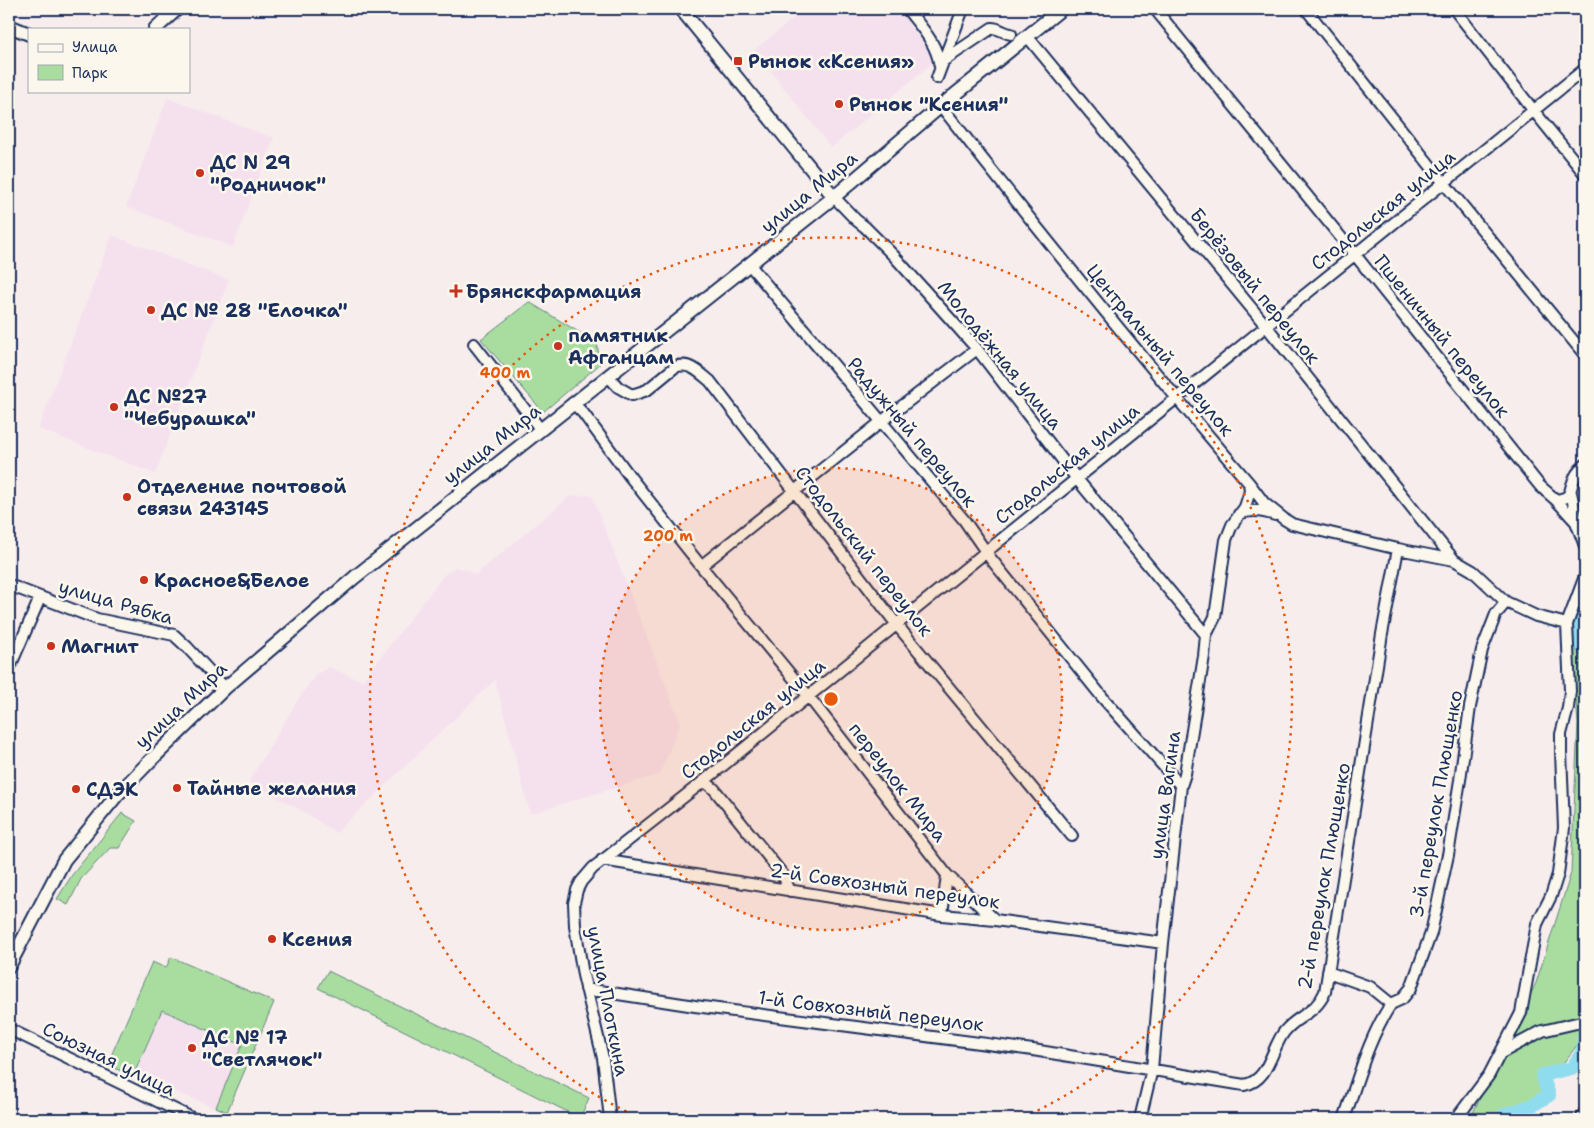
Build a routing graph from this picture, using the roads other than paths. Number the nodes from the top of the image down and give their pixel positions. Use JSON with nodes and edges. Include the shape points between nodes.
{"nodes":[{"id":1,"x":177,"y":9,"type":"edge"},
{"id":2,"x":681,"y":9,"type":"edge"},
{"id":3,"x":907,"y":9,"type":"edge"},
{"id":4,"x":963,"y":9,"type":"edge"},
{"id":5,"x":1061,"y":9,"type":"edge"},
{"id":6,"x":1155,"y":9,"type":"edge"},
{"id":7,"x":1306,"y":9,"type":"edge"},
{"id":8,"x":1454,"y":9,"type":"edge"},
{"id":9,"x":9,"y":26,"type":"edge"},
{"id":10,"x":156,"y":28,"type":"edge"},
{"id":11,"x":28,"y":34,"type":"edge"},
{"id":12,"x":1011,"y":34,"type":"dead end"},
{"id":13,"x":1026,"y":36,"type":"junction"},
{"id":14,"x":942,"y":64,"type":"junction"},
{"id":15,"x":1585,"y":69,"type":"edge"},
{"id":16,"x":937,"y":78,"type":"dead end"},
{"id":17,"x":941,"y":106,"type":"junction"},
{"id":18,"x":1534,"y":111,"type":"junction"},
{"id":19,"x":1585,"y":174,"type":"edge"},
{"id":20,"x":1444,"y":183,"type":"junction"},
{"id":21,"x":834,"y":197,"type":"junction"},
{"id":22,"x":1356,"y":256,"type":"junction"},
{"id":23,"x":749,"y":264,"type":"junction"},
{"id":24,"x":1267,"y":327,"type":"junction"},
{"id":25,"x":474,"y":344,"type":"dead end"},
{"id":26,"x":976,"y":349,"type":"junction"},
{"id":27,"x":1585,"y":355,"type":"edge"},
{"id":28,"x":608,"y":376,"type":"junction"},
{"id":29,"x":1176,"y":399,"type":"junction"},
{"id":30,"x":574,"y":403,"type":"junction"},
{"id":31,"x":881,"y":422,"type":"junction"},
{"id":32,"x":541,"y":430,"type":"junction"},
{"id":33,"x":1585,"y":465,"type":"edge"},
{"id":34,"x":1585,"y":472,"type":"edge"},
{"id":35,"x":1575,"y":477,"type":"junction"},
{"id":36,"x":1077,"y":479,"type":"junction"},
{"id":37,"x":1249,"y":483,"type":"junction"},
{"id":38,"x":794,"y":490,"type":"junction"},
{"id":39,"x":1571,"y":493,"type":"junction"},
{"id":40,"x":1556,"y":500,"type":"junction"},
{"id":41,"x":1239,"y":514,"type":"junction"},
{"id":42,"x":1284,"y":519,"type":"junction"},
{"id":43,"x":1581,"y":532,"type":"junction"},
{"id":44,"x":1585,"y":546,"type":"edge"},
{"id":45,"x":1398,"y":549,"type":"junction"},
{"id":46,"x":987,"y":552,"type":"junction"},
{"id":47,"x":1454,"y":560,"type":"junction"},
{"id":48,"x":701,"y":566,"type":"junction"},
{"id":49,"x":1585,"y":576,"type":"edge"},
{"id":50,"x":9,"y":585,"type":"edge"},
{"id":51,"x":40,"y":598,"type":"junction"},
{"id":52,"x":1506,"y":602,"type":"junction"},
{"id":53,"x":1567,"y":624,"type":"junction"},
{"id":54,"x":897,"y":625,"type":"junction"},
{"id":55,"x":1206,"y":635,"type":"junction"},
{"id":56,"x":9,"y":669,"type":"edge"},
{"id":57,"x":225,"y":688,"type":"junction"},
{"id":58,"x":809,"y":697,"type":"junction"},
{"id":59,"x":704,"y":782,"type":"junction"},
{"id":60,"x":1181,"y":786,"type":"junction"},
{"id":61,"x":1072,"y":836,"type":"dead end"},
{"id":62,"x":602,"y":860,"type":"junction"},
{"id":63,"x":948,"y":874,"type":"junction"},
{"id":64,"x":576,"y":890,"type":"joint"},
{"id":65,"x":790,"y":891,"type":"junction"},
{"id":66,"x":942,"y":915,"type":"junction"},
{"id":67,"x":995,"y":920,"type":"junction"},
{"id":68,"x":1163,"y":943,"type":"junction"},
{"id":69,"x":9,"y":966,"type":"edge"},
{"id":70,"x":1328,"y":972,"type":"junction"},
{"id":71,"x":586,"y":988,"type":"junction"},
{"id":72,"x":1391,"y":1004,"type":"junction"},
{"id":73,"x":1585,"y":1021,"type":"edge"},
{"id":74,"x":9,"y":1029,"type":"edge"},
{"id":75,"x":1501,"y":1053,"type":"junction"},
{"id":76,"x":1152,"y":1069,"type":"junction"},
{"id":77,"x":1585,"y":1112,"type":"edge"},
{"id":78,"x":194,"y":1119,"type":"edge"},
{"id":79,"x":610,"y":1119,"type":"edge"},
{"id":80,"x":1140,"y":1119,"type":"edge"},
{"id":81,"x":1344,"y":1119,"type":"edge"},
{"id":82,"x":1456,"y":1119,"type":"edge"},
{"id":83,"x":1581,"y":1119,"type":"edge"}],
"edges":[{"from":1,"to":10,"type":"main road"},
{"from":2,"to":21,"type":"main road"},
{"from":3,"to":14,"type":"street","via":[[933,42]]},
{"from":4,"to":14,"type":"street"},
{"from":5,"to":13,"type":"main road","name":"улица Мира"},
{"from":6,"to":22,"type":"street","name":"Пшеничный переулок"},
{"from":7,"to":20,"type":"street"},
{"from":8,"to":18,"type":"street"},
{"from":9,"to":11,"type":"main road"},
{"from":12,"to":14,"type":"street","via":[[992,28]]},
{"from":13,"to":17,"type":"main road","name":"улица Мира"},
{"from":13,"to":24,"type":"street","name":"Берёзовый переулок"},
{"from":14,"to":16,"type":"street"},
{"from":15,"to":18,"type":"street","name":"Стодольская улица"},
{"from":17,"to":21,"type":"main road","name":"улица Мира"},
{"from":17,"to":29,"type":"street","name":"Центральный переулок"},
{"from":18,"to":19,"type":"street"},
{"from":18,"to":20,"type":"street","name":"Стодольская улица"},
{"from":20,"to":22,"type":"street","name":"Стодольская улица"},
{"from":20,"to":27,"type":"street"},
{"from":21,"to":23,"type":"main road","name":"улица Мира"},
{"from":21,"to":26,"type":"street","name":"Молодёжная улица","via":[[894,256]]},
{"from":22,"to":24,"type":"street","name":"Стодольская улица"},
{"from":22,"to":40,"type":"street","name":"Пшеничный переулок","via":[[1540,486]]},
{"from":23,"to":28,"type":"main road","name":"улица Мира"},
{"from":23,"to":31,"type":"street","name":"Радужный переулок"},
{"from":24,"to":29,"type":"street","name":"Стодольская улица"},
{"from":24,"to":47,"type":"street","name":"Берёзовый переулок"},
{"from":25,"to":32,"type":"street"},
{"from":26,"to":31,"type":"street"},
{"from":26,"to":36,"type":"street","name":"Молодёжная улица"},
{"from":28,"to":30,"type":"main road","name":"улица Мира"},
{"from":28,"to":38,"type":"street","name":"Стодольский переулок","via":[[632,395],[646,390],[675,366],[686,364],[698,371],[710,381]]},
{"from":29,"to":36,"type":"street","name":"Стодольская улица"},
{"from":29,"to":37,"type":"street","name":"Центральный переулок"},
{"from":30,"to":32,"type":"main road","name":"улица Мира"},
{"from":30,"to":48,"type":"street","name":"переулок Мира"},
{"from":31,"to":38,"type":"street"},
{"from":31,"to":46,"type":"street","name":"Радужный переулок"},
{"from":32,"to":57,"type":"main road","name":"улица Мира","via":[[355,577]]},
{"from":33,"to":35,"type":"street"},
{"from":34,"to":35,"type":"street"},
{"from":35,"to":39,"type":"street"},
{"from":36,"to":46,"type":"street","name":"Стодольская улица"},
{"from":36,"to":55,"type":"street","name":"Молодёжная улица"},
{"from":37,"to":41,"type":"street","name":"улица Вагина","via":[[1248,498]]},
{"from":37,"to":42,"type":"street","name":"Центральный переулок","via":[[1264,503]]},
{"from":38,"to":48,"type":"street"},
{"from":38,"to":54,"type":"street","name":"Стодольский переулок"},
{"from":39,"to":40,"type":"street"},
{"from":39,"to":43,"type":"street"},
{"from":40,"to":43,"type":"street","name":"Пшеничный переулок"},
{"from":41,"to":42,"type":"street","via":[[1244,511],[1264,512]]},
{"from":41,"to":55,"type":"street","name":"улица Вагина","via":[[1226,540],[1215,617]]},
{"from":42,"to":45,"type":"street","name":"Центральный переулок","via":[[1292,524]]},
{"from":43,"to":44,"type":"street","name":"Пшеничный переулок"},
{"from":45,"to":47,"type":"street","name":"Центральный переулок"},
{"from":45,"to":70,"type":"street","name":"2-й переулок Плющенко"},
{"from":46,"to":54,"type":"street","name":"Стодольская улица"},
{"from":46,"to":60,"type":"street","name":"Радужный переулок","via":[[1103,698]]},
{"from":47,"to":52,"type":"street","via":[[1474,571]]},
{"from":48,"to":58,"type":"street","name":"переулок Мира"},
{"from":49,"to":53,"type":"street"},
{"from":50,"to":51,"type":"street","name":"улица Рябка"},
{"from":51,"to":56,"type":"street"},
{"from":51,"to":57,"type":"street","name":"улица Рябка","via":[[97,619],[174,635]]},
{"from":52,"to":53,"type":"street","via":[[1536,616]]},
{"from":52,"to":72,"type":"street","name":"3-й переулок Плющенко","via":[[1496,614],[1482,650],[1470,707],[1448,855],[1431,933],[1411,988],[1402,999]]},
{"from":53,"to":75,"type":"street","via":[[1570,690],[1561,734],[1564,828],[1558,874],[1537,924],[1521,1014]]},
{"from":54,"to":58,"type":"street","name":"Стодольская улица"},
{"from":54,"to":61,"type":"street","name":"Стодольский переулок"},
{"from":55,"to":60,"type":"street","name":"улица Вагина"},
{"from":57,"to":69,"type":"main road","name":"улица Мира","via":[[116,795],[64,860]]},
{"from":58,"to":59,"type":"street","name":"Стодольская улица"},
{"from":58,"to":63,"type":"street","name":"переулок Мира"},
{"from":59,"to":62,"type":"street","name":"Стодольская улица"},
{"from":59,"to":65,"type":"street","via":[[714,789],[783,875]]},
{"from":60,"to":68,"type":"street","name":"улица Вагина"},
{"from":62,"to":64,"type":"street","name":"Стодольская улица"},
{"from":62,"to":65,"type":"street","name":"2-й Совхозный переулок"},
{"from":63,"to":66,"type":"street"},
{"from":63,"to":67,"type":"street","name":"переулок Мира"},
{"from":64,"to":71,"type":"street","name":"улица Плоткина","via":[[575,926]]},
{"from":65,"to":66,"type":"street","name":"2-й Совхозный переулок"},
{"from":66,"to":67,"type":"street","name":"2-й Совхозный переулок"},
{"from":67,"to":68,"type":"street","name":"2-й Совхозный переулок"},
{"from":68,"to":76,"type":"street","name":"улица Вагина"},
{"from":70,"to":72,"type":"street","via":[[1370,987]]},
{"from":70,"to":76,"type":"street","name":"2-й переулок Плющенко","via":[[1320,1002],[1285,1030],[1264,1073],[1253,1082],[1244,1085]]},
{"from":71,"to":76,"type":"street","name":"1-й Совхозный переулок"},
{"from":71,"to":79,"type":"street","name":"улица Плоткина","via":[[603,1058]]},
{"from":72,"to":81,"type":"street","via":[[1377,1028]]},
{"from":73,"to":75,"type":"street","via":[[1542,1031]]},
{"from":74,"to":78,"type":"street","name":"Союзная улица"},
{"from":75,"to":82,"type":"street"},
{"from":76,"to":80,"type":"street","name":"улица Вагина"},
{"from":77,"to":83,"type":"street"}]}
